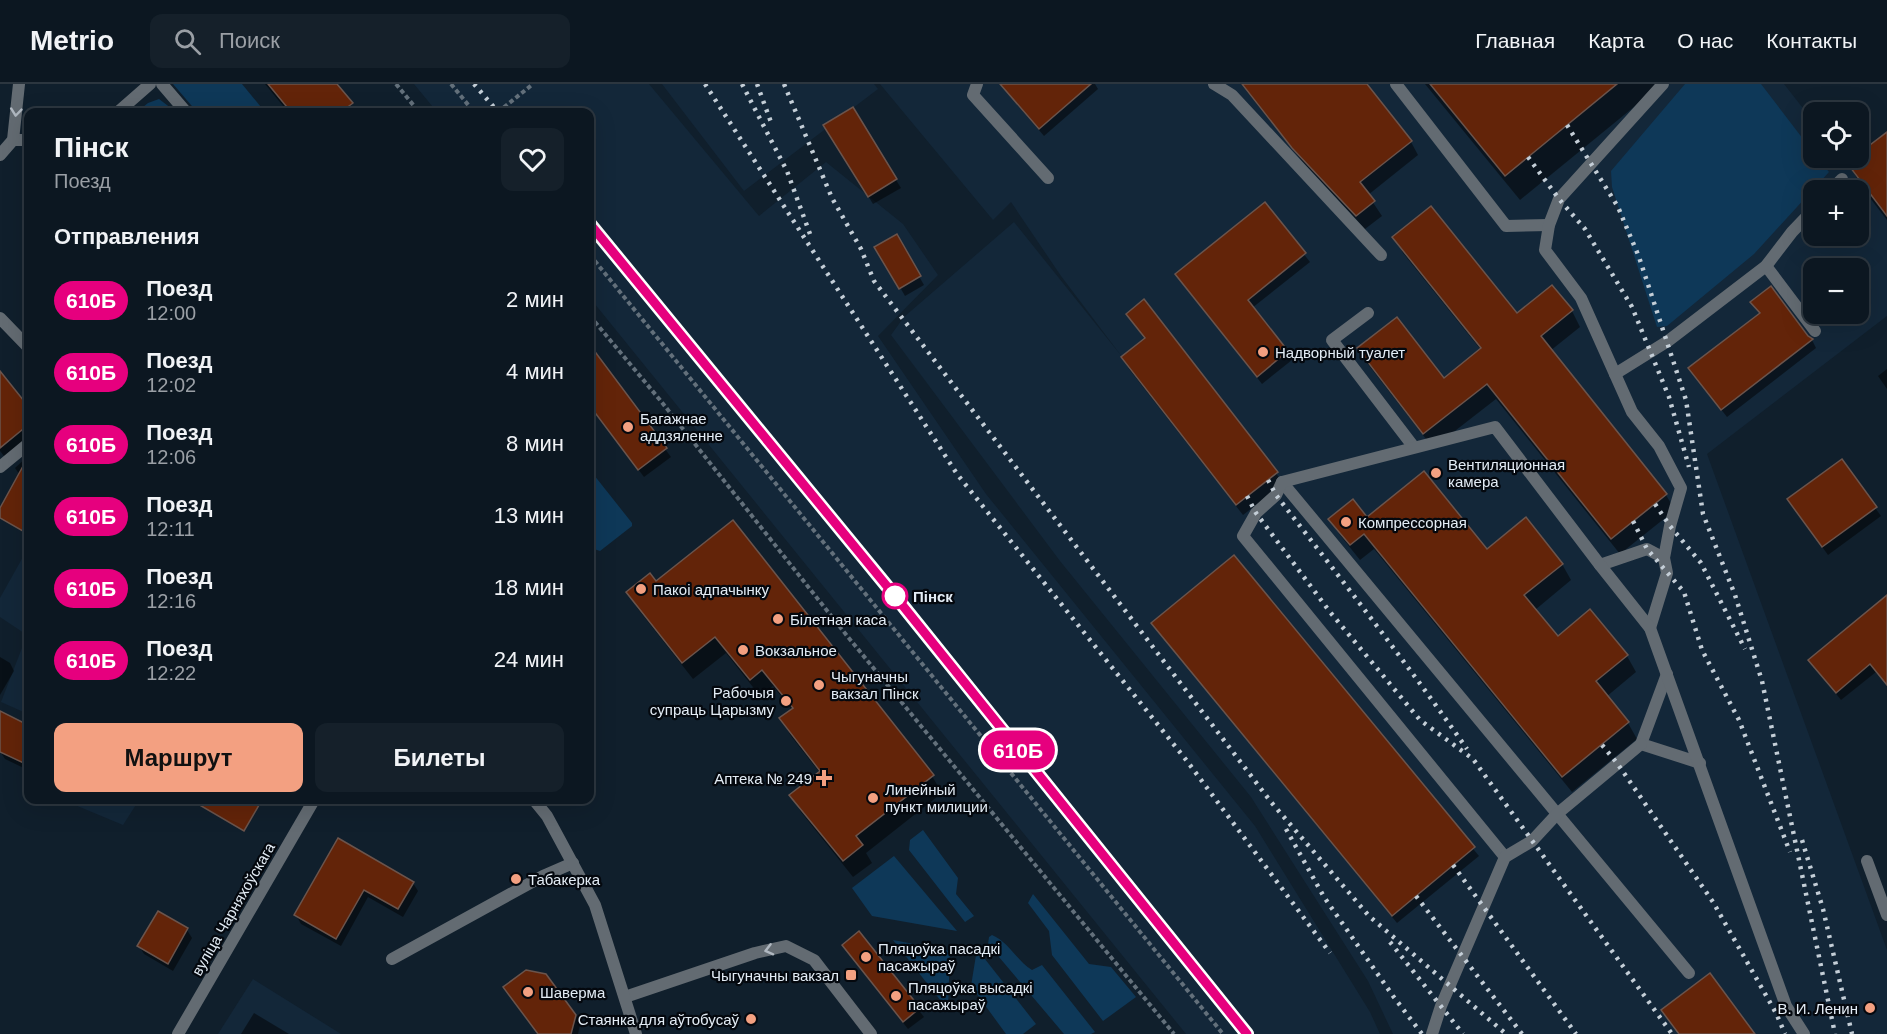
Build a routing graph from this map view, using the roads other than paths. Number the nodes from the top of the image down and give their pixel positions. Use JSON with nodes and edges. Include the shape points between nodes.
{"nodes":[{"id":1,"x":19,"y":84,"type":"edge"},
{"id":2,"x":150,"y":84,"type":"edge"},
{"id":3,"x":162,"y":84,"type":"edge"},
{"id":4,"x":977,"y":84,"type":"edge"},
{"id":5,"x":1214,"y":84,"type":"edge"},
{"id":6,"x":1396,"y":84,"type":"edge"},
{"id":7,"x":1663,"y":84,"type":"edge"},
{"id":8,"x":123,"y":108,"type":"edge"},
{"id":9,"x":183,"y":108,"type":"edge"},
{"id":10,"x":13,"y":140,"type":"junction"},
{"id":11,"x":24,"y":140,"type":"edge"},
{"id":12,"x":0,"y":155,"type":"edge"},
{"id":13,"x":1048,"y":178,"type":"dead end"},
{"id":14,"x":1803,"y":220,"type":"edge"},
{"id":15,"x":1549,"y":225,"type":"junction"},
{"id":16,"x":1381,"y":255,"type":"dead end"},
{"id":17,"x":1766,"y":266,"type":"junction"},
{"id":18,"x":1368,"y":313,"type":"dead end"},
{"id":19,"x":0,"y":318,"type":"edge"},
{"id":20,"x":1815,"y":331,"type":"dead end"},
{"id":21,"x":24,"y":343,"type":"edge"},
{"id":22,"x":1615,"y":374,"type":"junction"},
{"id":23,"x":1413,"y":446,"type":"junction"},
{"id":24,"x":24,"y":447,"type":"edge"},
{"id":25,"x":0,"y":467,"type":"edge"},
{"id":26,"x":1282,"y":482,"type":"junction"},
{"id":27,"x":1664,"y":558,"type":"junction"},
{"id":28,"x":1600,"y":566,"type":"junction"},
{"id":29,"x":1650,"y":628,"type":"junction"},
{"id":30,"x":1667,"y":674,"type":"junction"},
{"id":31,"x":1641,"y":744,"type":"junction"},
{"id":32,"x":1700,"y":763,"type":"junction"},
{"id":33,"x":312,"y":804,"type":"edge"},
{"id":34,"x":537,"y":804,"type":"edge"},
{"id":35,"x":1557,"y":814,"type":"junction"},
{"id":36,"x":1505,"y":857,"type":"junction"},
{"id":37,"x":1867,"y":861,"type":"dead end"},
{"id":38,"x":573,"y":863,"type":"junction"},
{"id":39,"x":1887,"y":915,"type":"edge"},
{"id":40,"x":392,"y":958,"type":"dead end"},
{"id":41,"x":1689,"y":973,"type":"dead end"},
{"id":42,"x":625,"y":997,"type":"junction"},
{"id":43,"x":178,"y":1034,"type":"edge"},
{"id":44,"x":636,"y":1034,"type":"edge"},
{"id":45,"x":871,"y":1034,"type":"edge"},
{"id":46,"x":1432,"y":1034,"type":"edge"},
{"id":47,"x":1804,"y":1034,"type":"edge"}],
"edges":[{"from":1,"to":10,"type":"street","one_way":true},
{"from":2,"to":8,"type":"street"},
{"from":3,"to":9,"type":"street"},
{"from":4,"to":13,"type":"street","via":[[973,94]]},
{"from":5,"to":16,"type":"street","via":[[1232,95]]},
{"from":6,"to":15,"type":"street","via":[[1506,226]]},
{"from":7,"to":15,"type":"street","via":[[1559,199]]},
{"from":10,"to":11,"type":"street"},
{"from":10,"to":12,"type":"street"},
{"from":14,"to":17,"type":"street"},
{"from":15,"to":22,"type":"street","via":[[1545,250],[1581,298]]},
{"from":17,"to":20,"type":"street"},
{"from":17,"to":22,"type":"street","via":[[1668,341]]},
{"from":18,"to":23,"type":"street","via":[[1332,340]]},
{"from":19,"to":21,"type":"street"},
{"from":22,"to":27,"type":"street","via":[[1632,412],[1659,446],[1682,488]]},
{"from":23,"to":26,"type":"street"},
{"from":23,"to":28,"type":"street","via":[[1495,427]]},
{"from":24,"to":25,"type":"street"},
{"from":26,"to":35,"type":"street"},
{"from":26,"to":36,"type":"street","via":[[1243,536]]},
{"from":27,"to":28,"type":"street","via":[[1647,549]]},
{"from":27,"to":29,"type":"street","via":[[1667,573]]},
{"from":28,"to":29,"type":"street"},
{"from":29,"to":30,"type":"street"},
{"from":30,"to":31,"type":"street"},
{"from":30,"to":32,"type":"street"},
{"from":31,"to":32,"type":"street"},
{"from":31,"to":35,"type":"street"},
{"from":32,"to":47,"type":"street","via":[[1786,1006]]},
{"from":33,"to":43,"type":"street","name":"вуліца Чарняхоўскага"},
{"from":34,"to":38,"type":"street"},
{"from":35,"to":36,"type":"street","via":[[1533,841]]},
{"from":35,"to":41,"type":"street"},
{"from":36,"to":46,"type":"street"},
{"from":37,"to":39,"type":"street"},
{"from":38,"to":40,"type":"street"},
{"from":38,"to":42,"type":"street","via":[[595,905]]},
{"from":42,"to":44,"type":"street"},
{"from":45,"to":42,"type":"street","one_way":true,"via":[[814,960],[786,946]]}]}
